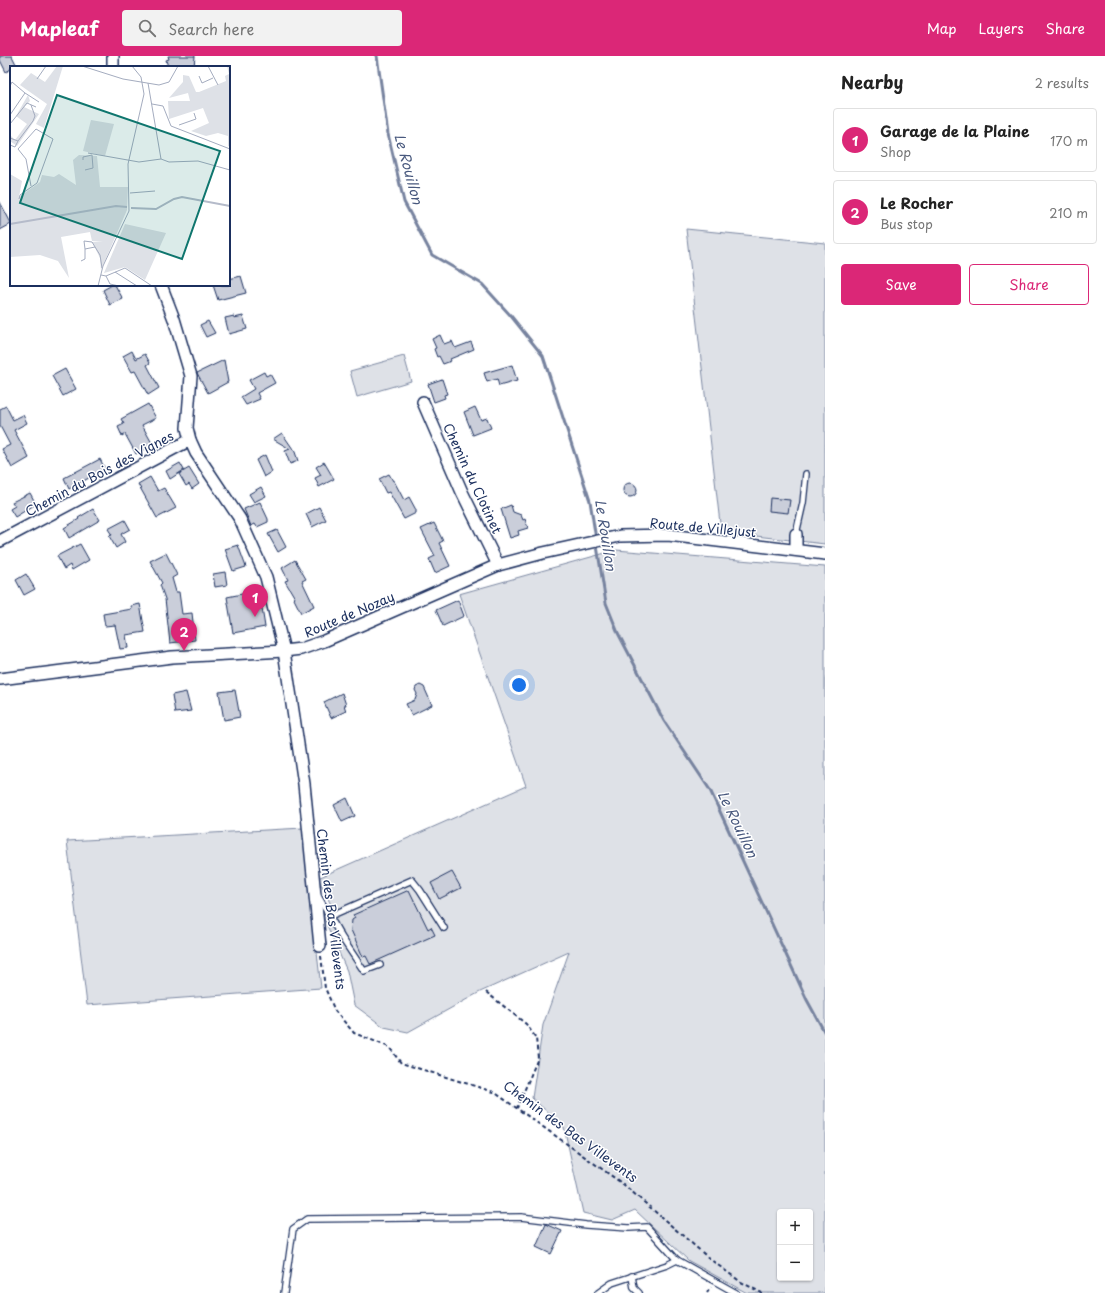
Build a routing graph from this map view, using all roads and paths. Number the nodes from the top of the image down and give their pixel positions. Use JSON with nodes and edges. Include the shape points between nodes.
{"nodes":[{"id":1,"x":161,"y":286,"type":"edge"},
{"id":2,"x":423,"y":402,"type":"dead end"},
{"id":3,"x":190,"y":440,"type":"junction"},
{"id":4,"x":806,"y":474,"type":"dead end"},
{"id":5,"x":796,"y":534,"type":"joint"},
{"id":6,"x":0,"y":541,"type":"edge"},
{"id":7,"x":579,"y":544,"type":"joint"},
{"id":8,"x":796,"y":550,"type":"junction"},
{"id":9,"x":825,"y":554,"type":"edge"},
{"id":10,"x":498,"y":565,"type":"junction"},
{"id":11,"x":284,"y":651,"type":"junction"},
{"id":12,"x":0,"y":679,"type":"edge"},
{"id":13,"x":314,"y":888,"type":"junction"},
{"id":14,"x":330,"y":916,"type":"junction"},
{"id":15,"x":444,"y":928,"type":"dead end"},
{"id":16,"x":320,"y":946,"type":"joint"},
{"id":17,"x":380,"y":964,"type":"dead end"},
{"id":18,"x":486,"y":992,"type":"dead end"},
{"id":19,"x":517,"y":1108,"type":"junction"},
{"id":20,"x":677,"y":1260,"type":"junction"},
{"id":21,"x":632,"y":1276,"type":"junction"},
{"id":22,"x":284,"y":1293,"type":"edge"},
{"id":23,"x":598,"y":1293,"type":"edge"},
{"id":24,"x":639,"y":1293,"type":"edge"},
{"id":25,"x":736,"y":1293,"type":"edge"},
{"id":26,"x":762,"y":1293,"type":"edge"}],
"edges":[{"from":1,"to":3,"type":"street","via":[[191,376],[187,428]]},
{"from":2,"to":10,"type":"street","name":"Chemin du Clotinet","via":[[462,492]]},
{"from":3,"to":6,"type":"street","name":"Chemin du Bois des Vignes"},
{"from":3,"to":11,"type":"street","name":"Chemin des Bas Villevents","via":[[240,518],[266,577]]},
{"from":4,"to":5,"type":"lane"},
{"from":5,"to":8,"type":"street"},
{"from":7,"to":8,"type":"street","name":"Route de Villejust","via":[[620,536],[668,535]]},
{"from":7,"to":10,"type":"street","name":"Route de Nozay"},
{"from":8,"to":9,"type":"street","name":"Route de Villejust"},
{"from":10,"to":11,"type":"street","name":"Route de Nozay","via":[[324,641],[301,649]]},
{"from":11,"to":12,"type":"street","name":"Route de Nozay","via":[[172,657]]},
{"from":11,"to":13,"type":"street","name":"Chemin des Bas Villevents","via":[[304,784]]},
{"from":13,"to":14,"type":"lane"},
{"from":13,"to":16,"type":"street","name":"Chemin des Bas Villevents"},
{"from":14,"to":15,"type":"lane","via":[[412,880]]},
{"from":14,"to":17,"type":"lane","via":[[364,972]]},
{"from":16,"to":19,"type":"path","name":"Chemin des Bas Villevents","via":[[325,988],[335,1012],[354,1033],[389,1047],[401,1063],[494,1092]]},
{"from":18,"to":19,"type":"path","via":[[526,1024],[536,1038],[538,1058]]},
{"from":19,"to":26,"type":"path","name":"Chemin des Bas Villevents","via":[[623,1184],[711,1260],[741,1282]]},
{"from":20,"to":21,"type":"lane"},
{"from":20,"to":22,"type":"lane","via":[[646,1227],[586,1225],[521,1217],[307,1219],[292,1229]]},
{"from":20,"to":25,"type":"lane"},
{"from":21,"to":23,"type":"lane","via":[[612,1283]]},
{"from":21,"to":24,"type":"lane","via":[[634,1288]]}]}
